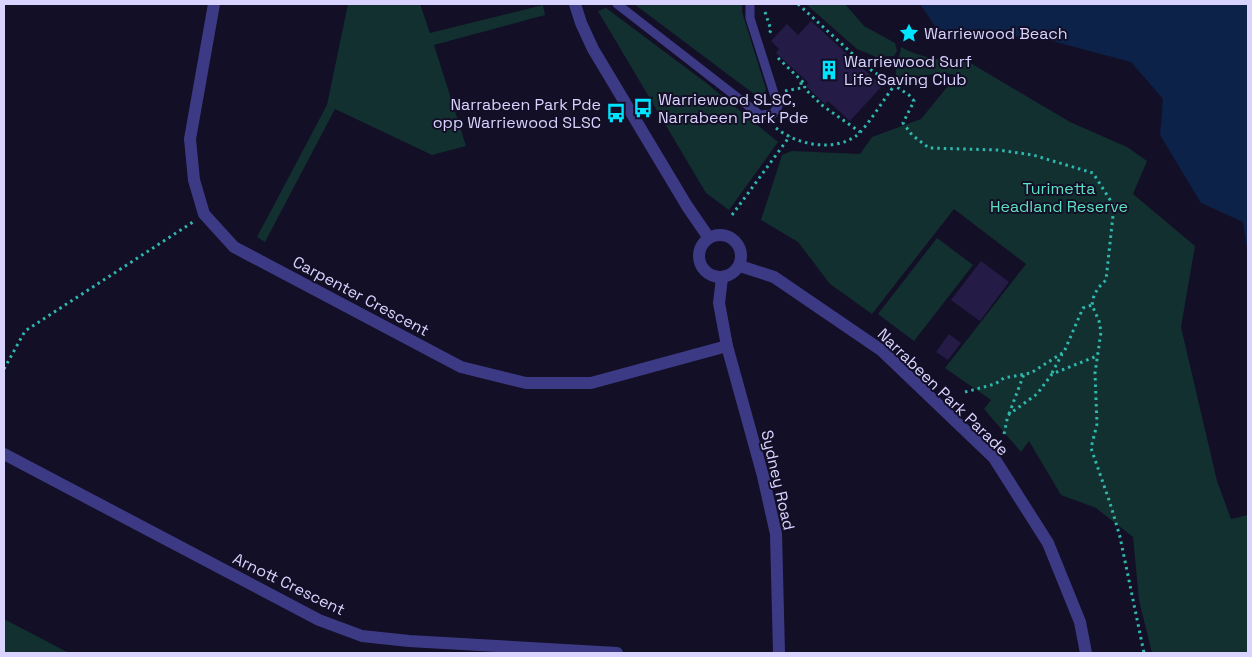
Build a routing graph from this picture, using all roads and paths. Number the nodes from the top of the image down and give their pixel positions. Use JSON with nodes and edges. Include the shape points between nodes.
{"nodes":[{"id":1,"x":214,"y":4,"type":"edge"},
{"id":2,"x":575,"y":4,"type":"edge"},
{"id":3,"x":617,"y":4,"type":"edge"},
{"id":4,"x":750,"y":4,"type":"edge"},
{"id":5,"x":798,"y":4,"type":"edge"},
{"id":6,"x":894,"y":86,"type":"junction"},
{"id":7,"x":774,"y":92,"type":"junction"},
{"id":8,"x":760,"y":115,"type":"junction"},
{"id":9,"x":860,"y":132,"type":"junction"},
{"id":10,"x":790,"y":136,"type":"junction"},
{"id":11,"x":732,"y":215,"type":"dead end"},
{"id":12,"x":177,"y":232,"type":"dead end"},
{"id":13,"x":710,"y":238,"type":"junction"},
{"id":14,"x":740,"y":266,"type":"junction"},
{"id":15,"x":722,"y":278,"type":"junction"},
{"id":16,"x":1092,"y":305,"type":"junction"},
{"id":17,"x":728,"y":346,"type":"junction"},
{"id":18,"x":1064,"y":352,"type":"junction"},
{"id":19,"x":1098,"y":356,"type":"junction"},
{"id":20,"x":4,"y":369,"type":"edge"},
{"id":21,"x":1024,"y":374,"type":"junction"},
{"id":22,"x":1052,"y":374,"type":"junction"},
{"id":23,"x":965,"y":392,"type":"dead end"},
{"id":24,"x":1008,"y":415,"type":"junction"},
{"id":25,"x":1004,"y":434,"type":"dead end"},
{"id":26,"x":4,"y":454,"type":"edge"},
{"id":27,"x":617,"y":653,"type":"edge"},
{"id":28,"x":779,"y":653,"type":"edge"},
{"id":29,"x":1086,"y":653,"type":"edge"},
{"id":30,"x":1144,"y":653,"type":"edge"}],
"edges":[{"from":1,"to":17,"type":"street","name":"Carpenter Crescent","via":[[190,139],[192,164],[204,214],[234,247],[461,367],[526,383],[591,383]]},
{"from":2,"to":13,"type":"street","via":[[593,49],[687,206]]},
{"from":3,"to":8,"type":"lane"},
{"from":4,"to":7,"type":"lane","via":[[750,18]]},
{"from":5,"to":6,"type":"path","via":[[868,68]]},
{"from":6,"to":9,"type":"path"},
{"from":6,"to":16,"type":"path","via":[[914,101],[903,123],[929,148],[998,150],[1033,155],[1093,173],[1114,206],[1106,280],[1094,295]]},
{"from":7,"to":8,"type":"lane","via":[[778,106],[773,114]]},
{"from":7,"to":9,"type":"path","via":[[802,88],[799,78],[823,106]]},
{"from":8,"to":10,"type":"path"},
{"from":9,"to":10,"type":"path","via":[[842,143],[814,145]]},
{"from":10,"to":11,"type":"path"},
{"from":12,"to":20,"type":"path","via":[[24,330]]},
{"from":13,"to":14,"type":"street","via":[[723,235],[735,241],[742,253]]},
{"from":13,"to":15,"type":"street","via":[[701,248],[700,262],[708,274]]},
{"from":14,"to":15,"type":"street"},
{"from":14,"to":29,"type":"street","name":"Narrabeen Park Parade","via":[[774,277],[881,350],[994,458],[1048,543],[1080,622]]},
{"from":15,"to":17,"type":"street","via":[[719,303]]},
{"from":16,"to":18,"type":"path","via":[[1083,308]]},
{"from":16,"to":19,"type":"path","via":[[1101,332]]},
{"from":17,"to":28,"type":"street","name":"Sydney Road","via":[[776,534]]},
{"from":18,"to":21,"type":"path"},
{"from":18,"to":22,"type":"path"},
{"from":19,"to":22,"type":"path"},
{"from":19,"to":30,"type":"path","via":[[1095,373],[1097,424],[1091,448],[1120,537]]},
{"from":21,"to":23,"type":"path"},
{"from":21,"to":24,"type":"path"},
{"from":22,"to":24,"type":"path","via":[[1038,394]]},
{"from":24,"to":25,"type":"path"},
{"from":26,"to":27,"type":"street","name":"Arnott Crescent","via":[[320,620],[362,636]]}]}
